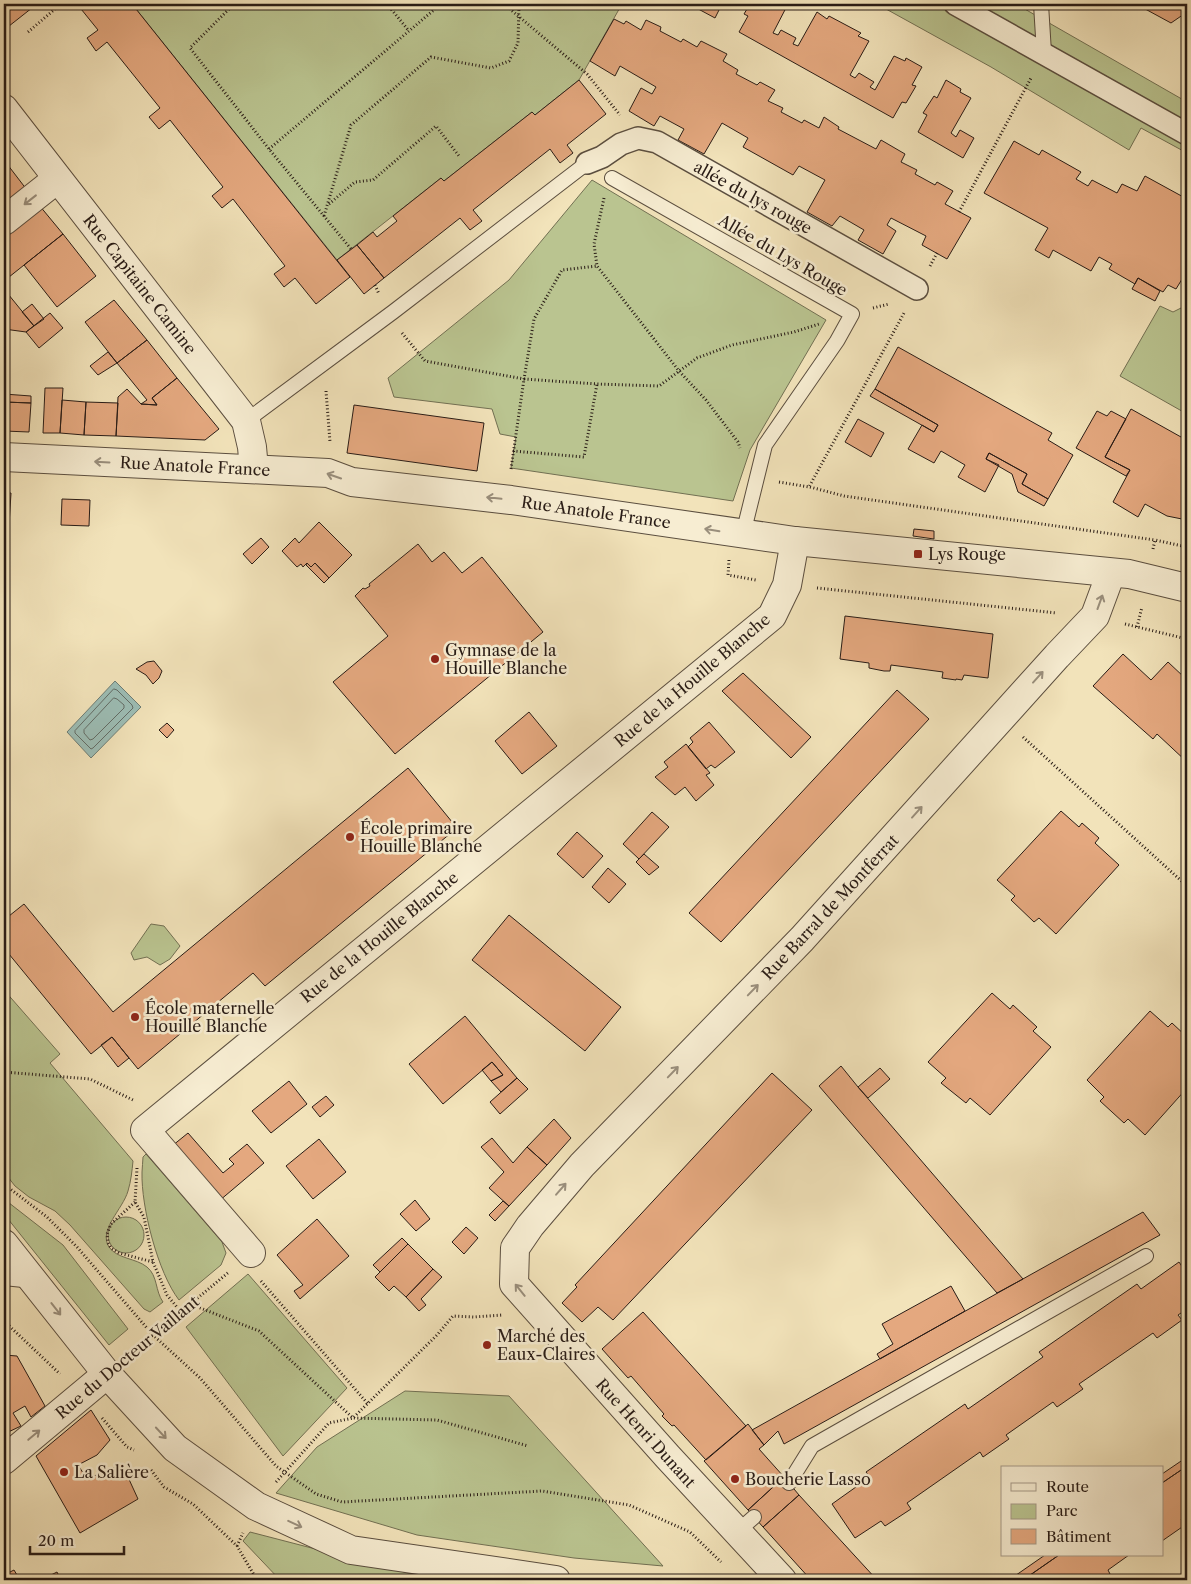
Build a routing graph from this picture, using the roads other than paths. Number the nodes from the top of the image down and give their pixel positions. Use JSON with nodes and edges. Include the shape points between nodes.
{"nodes":[{"id":1,"x":955,"y":4,"type":"edge"},
{"id":2,"x":1041,"y":4,"type":"edge"},
{"id":3,"x":1044,"y":53,"type":"junction"},
{"id":4,"x":4,"y":110,"type":"edge"},
{"id":5,"x":1187,"y":134,"type":"edge"},
{"id":6,"x":586,"y":163,"type":"joint"},
{"id":7,"x":57,"y":178,"type":"junction"},
{"id":8,"x":612,"y":178,"type":"road end"},
{"id":9,"x":4,"y":221,"type":"edge"},
{"id":10,"x":915,"y":293,"type":"road end"},
{"id":11,"x":246,"y":421,"type":"junction"},
{"id":12,"x":4,"y":457,"type":"edge"},
{"id":13,"x":254,"y":468,"type":"junction"},
{"id":14,"x":737,"y":533,"type":"junction"},
{"id":15,"x":795,"y":541,"type":"junction"},
{"id":16,"x":1111,"y":573,"type":"junction"},
{"id":17,"x":1187,"y":588,"type":"edge"},
{"id":18,"x":530,"y":1226,"type":"joint"},
{"id":19,"x":4,"y":1244,"type":"edge"},
{"id":20,"x":1146,"y":1256,"type":"dead end"},
{"id":21,"x":247,"y":1257,"type":"road end"},
{"id":22,"x":4,"y":1278,"type":"edge"},
{"id":23,"x":34,"y":1281,"type":"junction"},
{"id":24,"x":107,"y":1374,"type":"junction"},
{"id":25,"x":4,"y":1460,"type":"edge"},
{"id":26,"x":789,"y":1483,"type":"dead end"},
{"id":27,"x":556,"y":1580,"type":"edge"},
{"id":28,"x":782,"y":1580,"type":"edge"}],
"edges":[{"from":1,"to":3,"type":"street"},
{"from":2,"to":3,"type":"lane"},
{"from":3,"to":5,"type":"street"},
{"from":4,"to":7,"type":"street","name":"Rue Capitaine Camine"},
{"from":6,"to":10,"type":"street","name":"allée du lys rouge","via":[[638,138],[657,142]]},
{"from":6,"to":11,"type":"lane"},
{"from":7,"to":9,"type":"street","one_way":true},
{"from":7,"to":11,"type":"street","name":"Rue Capitaine Camine"},
{"from":8,"to":14,"type":"lane","name":"Allée du Lys Rouge","via":[[852,314],[765,445]]},
{"from":11,"to":13,"type":"street","name":"Rue Capitaine Camine"},
{"from":13,"to":12,"type":"street","name":"Rue Anatole France","one_way":true},
{"from":14,"to":13,"type":"street","name":"Rue Anatole France","one_way":true,"via":[[511,500],[352,482],[328,473]]},
{"from":14,"to":15,"type":"street","name":"Rue Anatole France"},
{"from":15,"to":16,"type":"street","name":"Rue Anatole France"},
{"from":15,"to":21,"type":"street","name":"Rue de la Houille Blanche","via":[[787,585],[772,616],[158,1127]]},
{"from":16,"to":17,"type":"street","name":"Rue Anatole France","via":[[1129,574]]},
{"from":18,"to":16,"type":"street","name":"Rue Barral de Montferrat","one_way":true,"via":[[582,1165],[802,939],[1095,616]]},
{"from":28,"to":18,"type":"street","name":"Rue Henri Dunant","one_way":true,"via":[[746,1524],[668,1457],[514,1284],[515,1248]]},
{"from":19,"to":23,"type":"street"},
{"from":20,"to":26,"type":"lane","via":[[812,1446]]},
{"from":22,"to":23,"type":"lane"},
{"from":23,"to":24,"type":"street","one_way":true},
{"from":25,"to":24,"type":"street","name":"Rue du Docteur Vaillant","one_way":true},
{"from":24,"to":27,"type":"street","one_way":true,"via":[[175,1448],[256,1506],[351,1550]]}]}
